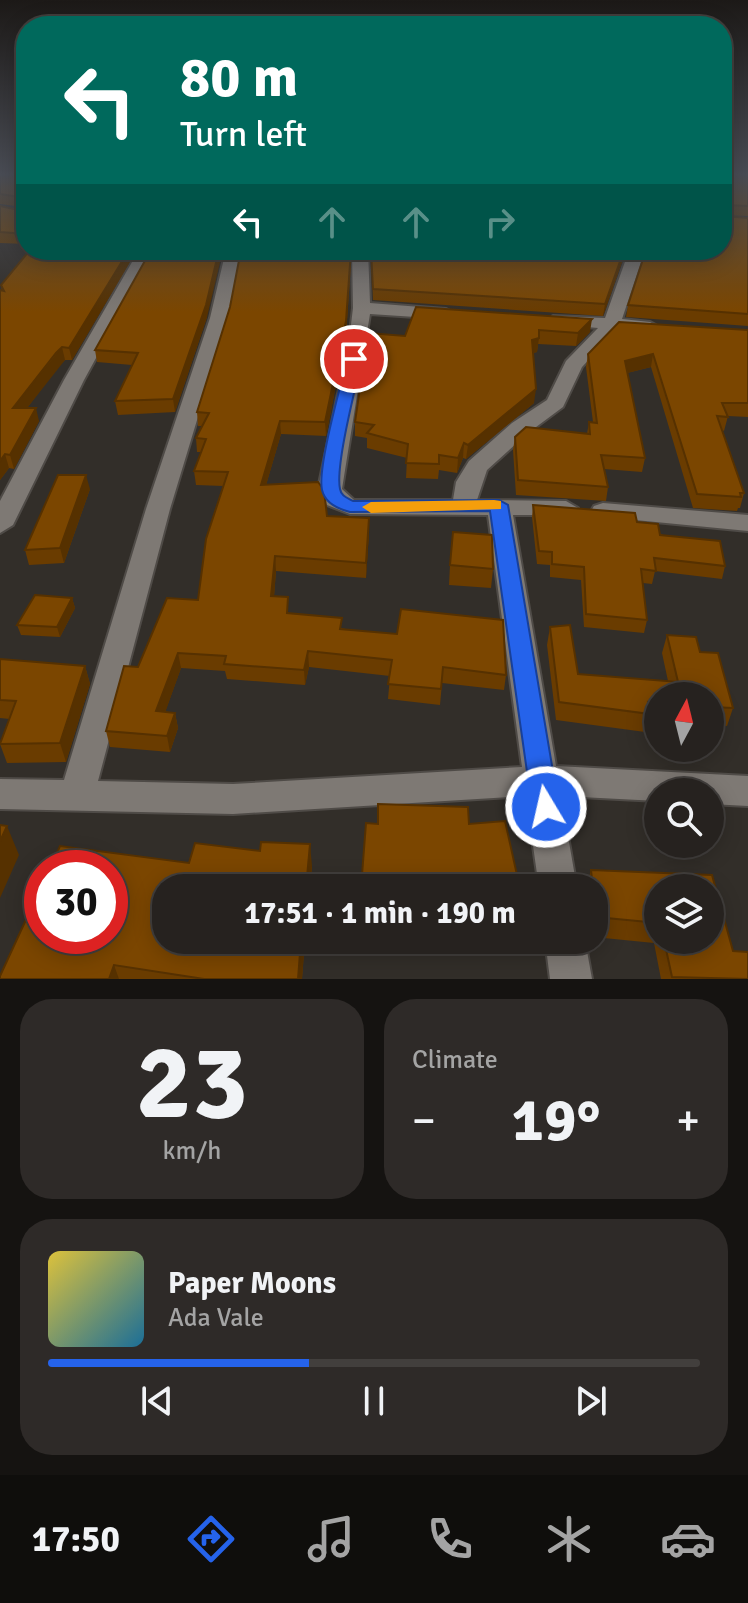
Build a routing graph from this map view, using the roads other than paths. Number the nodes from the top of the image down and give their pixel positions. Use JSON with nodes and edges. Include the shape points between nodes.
{"nodes":[{"id":1,"x":141,"y":260,"type":"edge"},
{"id":2,"x":232,"y":260,"type":"edge"},
{"id":3,"x":360,"y":260,"type":"edge"},
{"id":4,"x":634,"y":260,"type":"edge"},
{"id":5,"x":362,"y":308,"type":"junction"},
{"id":6,"x":463,"y":314,"type":"edge"},
{"id":7,"x":547,"y":319,"type":"edge"},
{"id":8,"x":612,"y":324,"type":"junction"},
{"id":9,"x":664,"y":328,"type":"edge"},
{"id":10,"x":499,"y":505,"type":"junction"},
{"id":11,"x":464,"y":506,"type":"junction"},
{"id":12,"x":748,"y":523,"type":"edge"},
{"id":13,"x":0,"y":525,"type":"edge"},
{"id":14,"x":542,"y":780,"type":"junction"},
{"id":15,"x":748,"y":791,"type":"edge"},
{"id":16,"x":0,"y":794,"type":"edge"},
{"id":17,"x":76,"y":798,"type":"junction"},
{"id":18,"x":556,"y":874,"type":"edge"},
{"id":19,"x":567,"y":954,"type":"edge"},
{"id":20,"x":571,"y":979,"type":"edge"}],
"edges":[{"from":1,"to":13,"type":"street"},
{"from":2,"to":17,"type":"street"},
{"from":3,"to":5,"type":"street"},
{"from":4,"to":8,"type":"street"},
{"from":5,"to":6,"type":"street"},
{"from":5,"to":11,"type":"street","via":[[330,489],[336,500],[350,507]]},
{"from":7,"to":8,"type":"street"},
{"from":8,"to":9,"type":"street"},
{"from":8,"to":11,"type":"street","via":[[573,365],[556,403],[477,466]]},
{"from":10,"to":11,"type":"street"},
{"from":10,"to":12,"type":"street"},
{"from":10,"to":14,"type":"street"},
{"from":14,"to":15,"type":"street"},
{"from":14,"to":17,"type":"street","via":[[233,799]]},
{"from":14,"to":18,"type":"street"},
{"from":16,"to":17,"type":"street"},
{"from":19,"to":20,"type":"street"}]}
